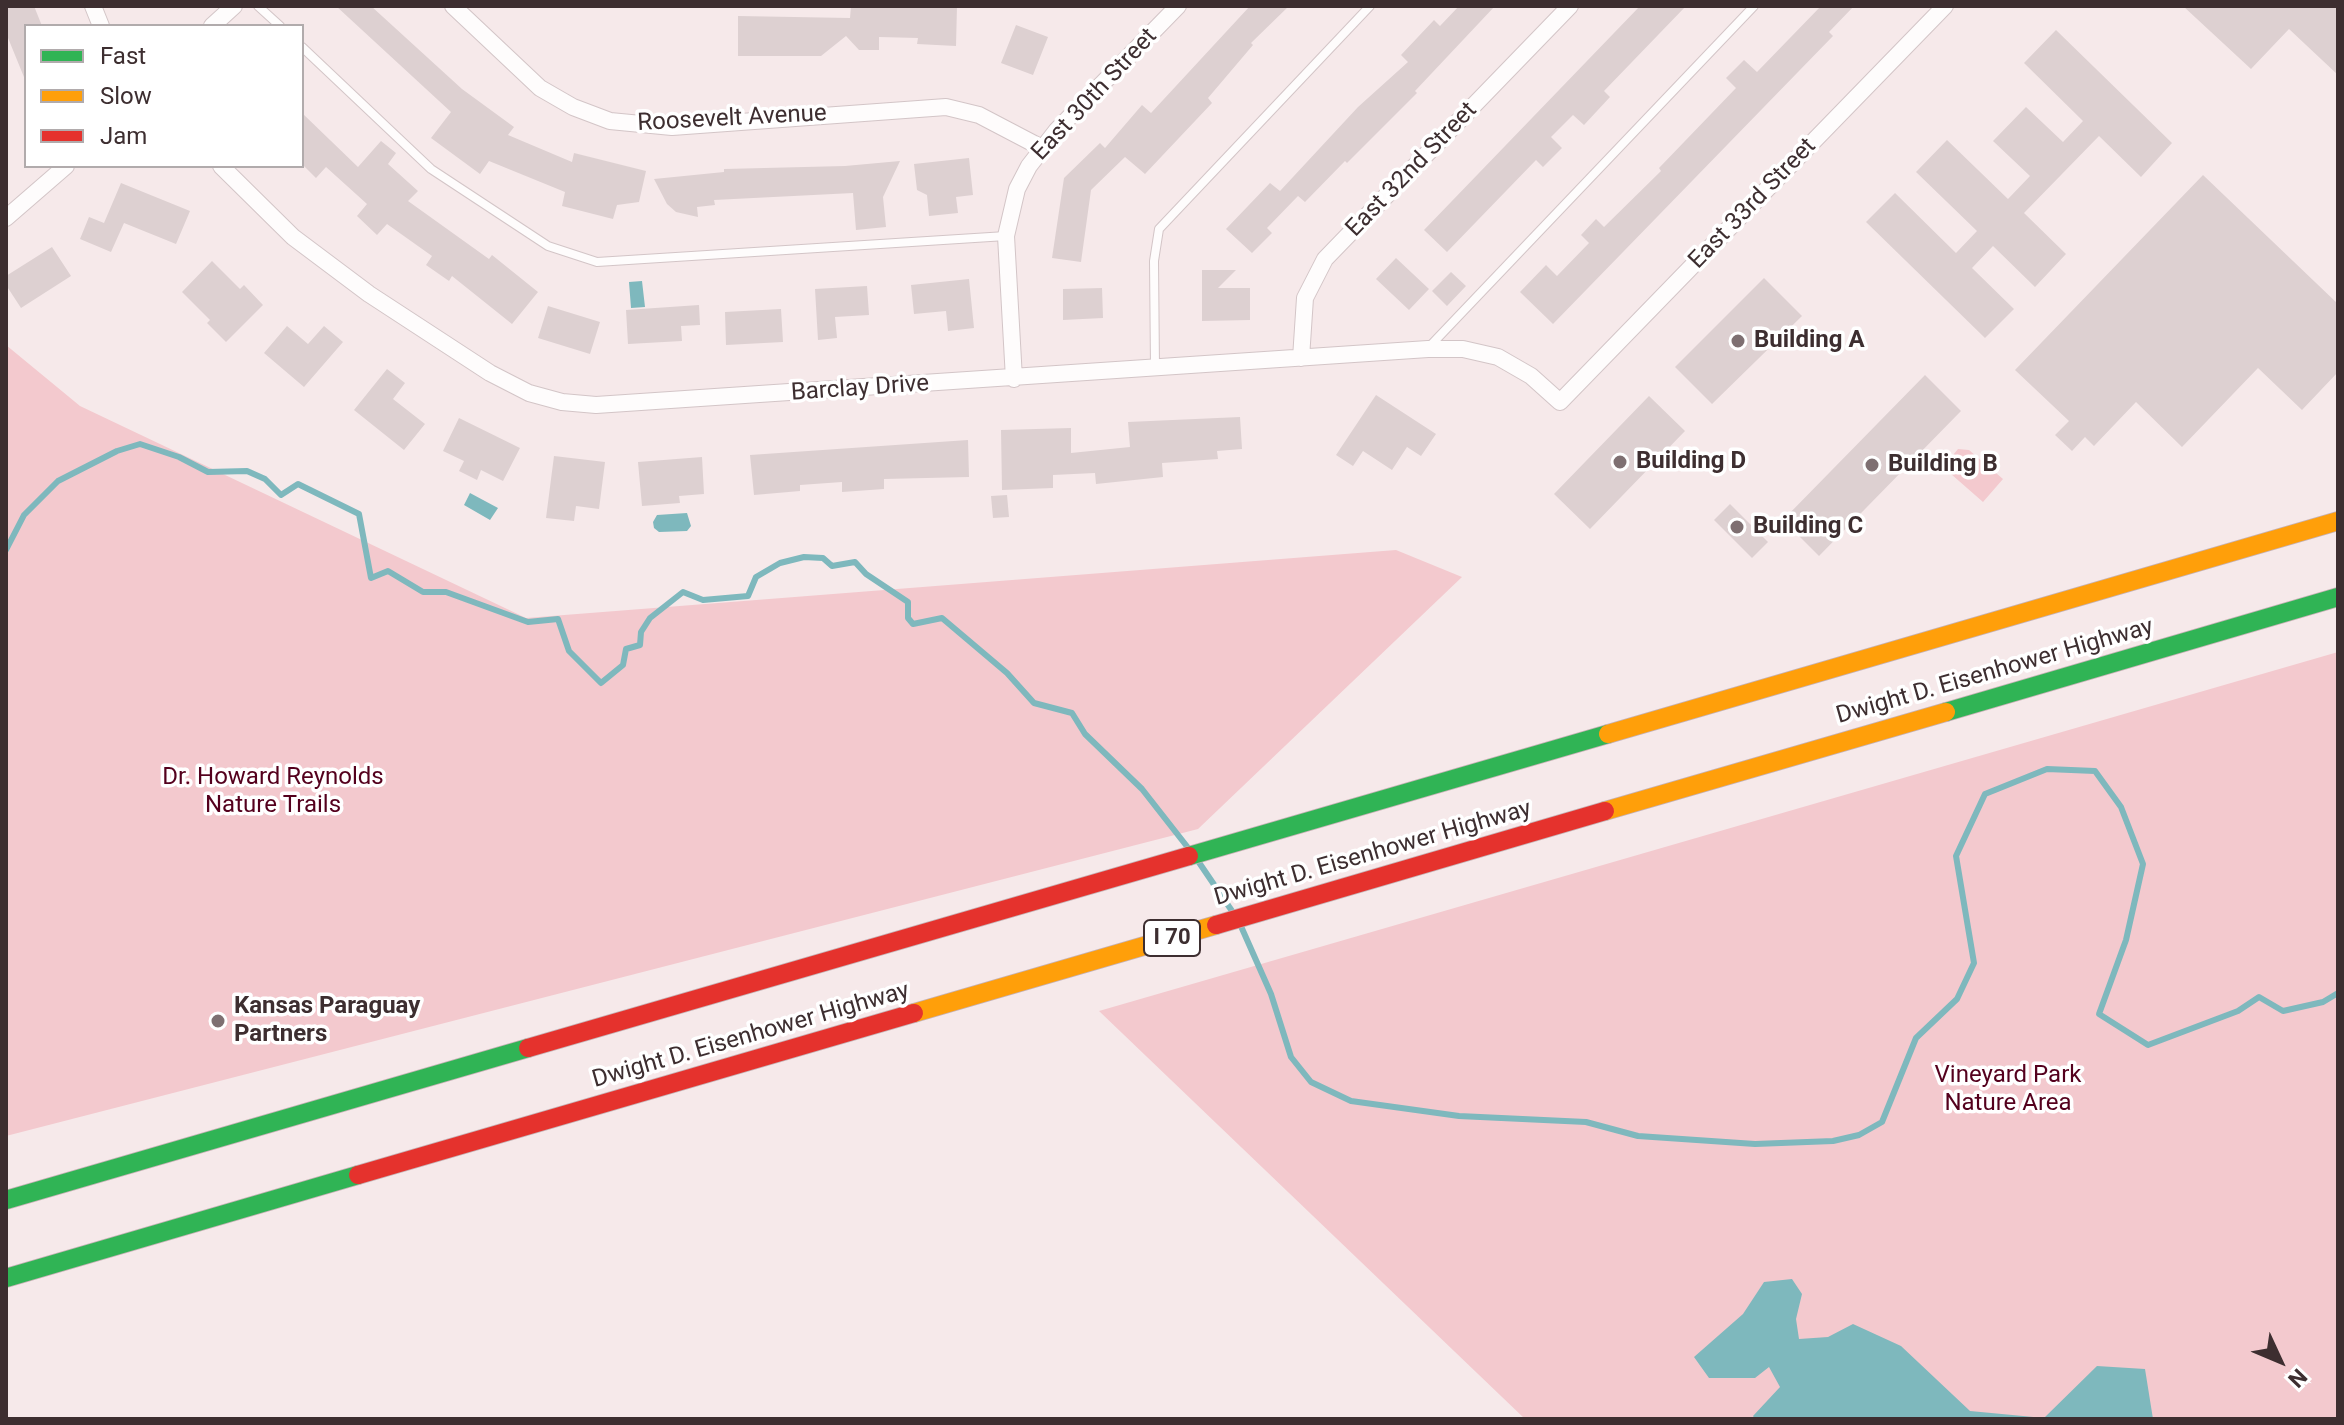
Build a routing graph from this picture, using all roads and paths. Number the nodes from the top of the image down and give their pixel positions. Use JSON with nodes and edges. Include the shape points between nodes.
{"nodes":[{"id":1,"x":234,"y":6,"type":"edge"},
{"id":2,"x":258,"y":6,"type":"edge"},
{"id":3,"x":453,"y":6,"type":"edge"},
{"id":4,"x":1178,"y":6,"type":"edge"},
{"id":5,"x":1370,"y":6,"type":"edge"},
{"id":6,"x":1570,"y":6,"type":"edge"},
{"id":7,"x":1754,"y":6,"type":"edge"},
{"id":8,"x":1945,"y":6,"type":"edge"},
{"id":9,"x":214,"y":24,"type":"edge"},
{"id":10,"x":278,"y":24,"type":"edge"},
{"id":11,"x":304,"y":49,"type":"edge"},
{"id":12,"x":1042,"y":148,"type":"junction"},
{"id":13,"x":64,"y":168,"type":"edge"},
{"id":14,"x":223,"y":168,"type":"edge"},
{"id":15,"x":6,"y":218,"type":"edge"},
{"id":16,"x":1006,"y":236,"type":"junction"},
{"id":17,"x":1428,"y":349,"type":"junction"},
{"id":18,"x":1301,"y":358,"type":"junction"},
{"id":19,"x":1155,"y":369,"type":"junction"},
{"id":20,"x":1014,"y":379,"type":"junction"},
{"id":21,"x":1560,"y":402,"type":"joint"},
{"id":22,"x":2338,"y":521,"type":"edge"},
{"id":23,"x":2338,"y":597,"type":"edge"},
{"id":24,"x":6,"y":1200,"type":"edge"},
{"id":25,"x":6,"y":1278,"type":"edge"}],
"edges":[{"from":1,"to":9,"type":"street"},
{"from":2,"to":10,"type":"lane"},
{"from":3,"to":12,"type":"street","name":"Roosevelt Avenue","via":[[540,88],[610,121],[672,127],[946,107],[979,115]]},
{"from":4,"to":12,"type":"street","name":"East 30th Street"},
{"from":5,"to":19,"type":"lane","via":[[1159,229],[1154,261]]},
{"from":6,"to":18,"type":"street","name":"East 32nd Street","via":[[1325,259],[1305,298]]},
{"from":7,"to":17,"type":"lane"},
{"from":8,"to":21,"type":"street","name":"East 33rd Street"},
{"from":11,"to":16,"type":"lane","via":[[431,169],[548,246],[597,262]]},
{"from":12,"to":16,"type":"street","name":"East 30th Street","via":[[1017,189]]},
{"from":13,"to":15,"type":"street"},
{"from":14,"to":20,"type":"street","name":"Barclay Drive","via":[[293,237],[369,294],[490,373],[562,402],[596,405]]},
{"from":16,"to":20,"type":"street","name":"East 30th Street"},
{"from":17,"to":18,"type":"street","name":"Barclay Drive"},
{"from":17,"to":21,"type":"street","name":"Barclay Drive","via":[[1498,357],[1531,376]]},
{"from":18,"to":19,"type":"street","name":"Barclay Drive"},
{"from":19,"to":20,"type":"street","name":"Barclay Drive"},
{"from":22,"to":24,"type":"highway","name":"Dwight D. Eisenhower Highway"},
{"from":23,"to":25,"type":"highway","name":"Dwight D. Eisenhower Highway","number":"I 70"}]}
